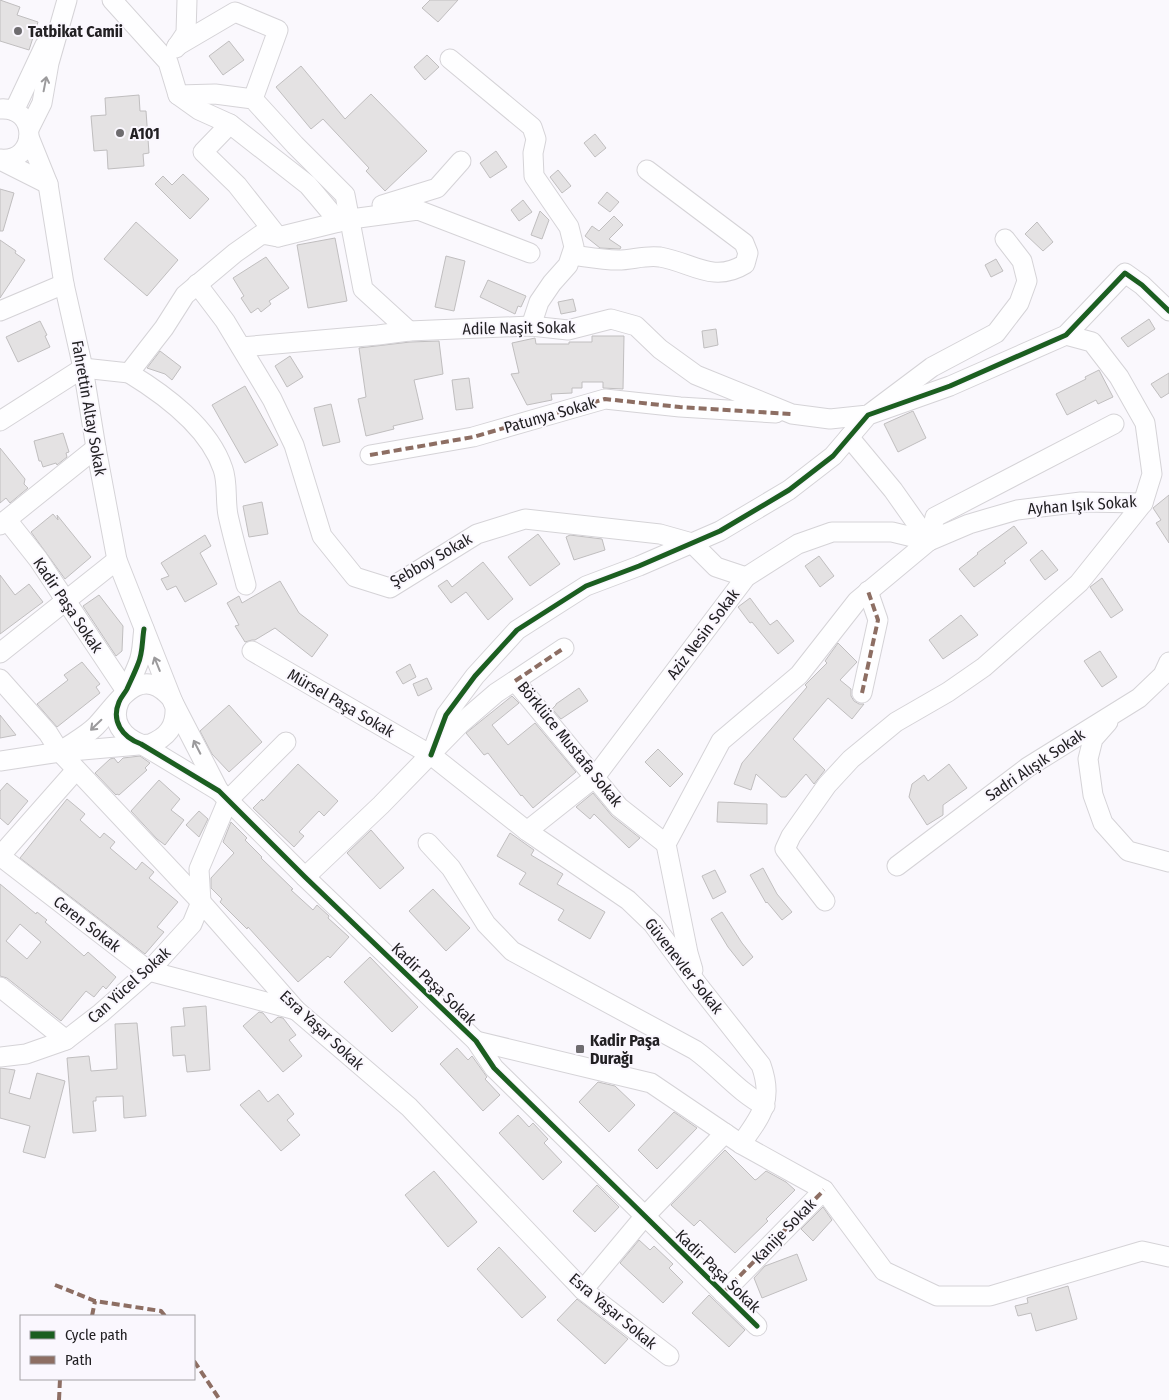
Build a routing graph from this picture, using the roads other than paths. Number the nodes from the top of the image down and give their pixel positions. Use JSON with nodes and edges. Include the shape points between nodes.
{"nodes":[{"id":1,"x":66,"y":0,"type":"edge"},
{"id":2,"x":112,"y":0,"type":"edge"},
{"id":3,"x":187,"y":0,"type":"edge"},
{"id":4,"x":173,"y":54,"type":"junction"},
{"id":5,"x":450,"y":59,"type":"dead end"},
{"id":6,"x":178,"y":95,"type":"junction"},
{"id":7,"x":253,"y":99,"type":"junction"},
{"id":8,"x":5,"y":106,"type":"edge"},
{"id":9,"x":230,"y":124,"type":"junction"},
{"id":10,"x":29,"y":133,"type":"junction"},
{"id":11,"x":0,"y":159,"type":"edge"},
{"id":12,"x":460,"y":161,"type":"dead end"},
{"id":13,"x":648,"y":170,"type":"dead end"},
{"id":14,"x":48,"y":184,"type":"junction"},
{"id":15,"x":347,"y":218,"type":"junction"},
{"id":16,"x":278,"y":237,"type":"junction"},
{"id":17,"x":1005,"y":239,"type":"dead end"},
{"id":18,"x":530,"y":253,"type":"dead end"},
{"id":19,"x":572,"y":255,"type":"junction"},
{"id":20,"x":64,"y":284,"type":"junction"},
{"id":21,"x":197,"y":284,"type":"junction"},
{"id":22,"x":0,"y":311,"type":"edge"},
{"id":23,"x":1169,"y":311,"type":"edge"},
{"id":24,"x":532,"y":326,"type":"junction"},
{"id":25,"x":409,"y":331,"type":"junction"},
{"id":26,"x":1066,"y":335,"type":"junction"},
{"id":27,"x":241,"y":347,"type":"junction"},
{"id":28,"x":83,"y":368,"type":"junction"},
{"id":29,"x":129,"y":373,"type":"junction"},
{"id":30,"x":792,"y":414,"type":"junction"},
{"id":31,"x":868,"y":415,"type":"junction"},
{"id":32,"x":0,"y":421,"type":"edge"},
{"id":33,"x":1114,"y":424,"type":"dead end"},
{"id":34,"x":849,"y":437,"type":"junction"},
{"id":35,"x":96,"y":448,"type":"junction"},
{"id":36,"x":370,"y":455,"type":"dead end"},
{"id":37,"x":1143,"y":503,"type":"junction"},
{"id":38,"x":3,"y":523,"type":"edge"},
{"id":39,"x":928,"y":541,"type":"junction"},
{"id":40,"x":692,"y":543,"type":"junction"},
{"id":41,"x":117,"y":560,"type":"junction"},
{"id":42,"x":746,"y":577,"type":"junction"},
{"id":43,"x":246,"y":585,"type":"dead end"},
{"id":44,"x":868,"y":591,"type":"junction"},
{"id":45,"x":65,"y":602,"type":"junction"},
{"id":46,"x":144,"y":629,"type":"junction"},
{"id":47,"x":564,"y":648,"type":"dead end"},
{"id":48,"x":252,"y":651,"type":"dead end"},
{"id":49,"x":0,"y":653,"type":"edge"},
{"id":50,"x":1169,"y":662,"type":"edge"},
{"id":51,"x":0,"y":679,"type":"edge"},
{"id":52,"x":515,"y":680,"type":"junction"},
{"id":53,"x":126,"y":691,"type":"junction"},
{"id":54,"x":862,"y":693,"type":"dead end"},
{"id":55,"x":171,"y":698,"type":"junction"},
{"id":56,"x":1117,"y":712,"type":"junction"},
{"id":57,"x":286,"y":742,"type":"dead end"},
{"id":58,"x":140,"y":744,"type":"junction"},
{"id":59,"x":60,"y":752,"type":"junction"},
{"id":60,"x":431,"y":755,"type":"junction"},
{"id":61,"x":0,"y":761,"type":"edge"},
{"id":62,"x":76,"y":770,"type":"junction"},
{"id":63,"x":595,"y":777,"type":"junction"},
{"id":64,"x":224,"y":795,"type":"junction"},
{"id":65,"x":527,"y":831,"type":"junction"},
{"id":66,"x":428,"y":844,"type":"dead end"},
{"id":67,"x":666,"y":844,"type":"junction"},
{"id":68,"x":0,"y":856,"type":"edge"},
{"id":69,"x":1169,"y":862,"type":"edge"},
{"id":70,"x":896,"y":866,"type":"dead end"},
{"id":71,"x":305,"y":877,"type":"junction"},
{"id":72,"x":201,"y":902,"type":"junction"},
{"id":73,"x":825,"y":902,"type":"dead end"},
{"id":74,"x":149,"y":971,"type":"junction"},
{"id":75,"x":698,"y":985,"type":"junction"},
{"id":76,"x":0,"y":987,"type":"edge"},
{"id":77,"x":296,"y":1010,"type":"junction"},
{"id":78,"x":66,"y":1040,"type":"junction"},
{"id":79,"x":476,"y":1041,"type":"junction"},
{"id":80,"x":0,"y":1057,"type":"edge"},
{"id":81,"x":765,"y":1106,"type":"junction"},
{"id":82,"x":726,"y":1134,"type":"junction"},
{"id":83,"x":741,"y":1144,"type":"junction"},
{"id":84,"x":824,"y":1190,"type":"junction"},
{"id":85,"x":644,"y":1217,"type":"junction"},
{"id":86,"x":1169,"y":1257,"type":"edge"},
{"id":87,"x":583,"y":1290,"type":"junction"},
{"id":88,"x":723,"y":1293,"type":"junction"},
{"id":89,"x":757,"y":1326,"type":"dead end"},
{"id":90,"x":669,"y":1356,"type":"dead end"}],
"edges":[{"from":1,"to":8,"type":"street"},
{"from":10,"to":1,"type":"street","one_way":true,"via":[[42,103]]},
{"from":2,"to":4,"type":"street"},
{"from":3,"to":4,"type":"street","via":[[186,33]]},
{"from":4,"to":6,"type":"street"},
{"from":4,"to":7,"type":"street","via":[[236,12],[278,30]]},
{"from":5,"to":19,"type":"street","via":[[532,127],[536,139],[534,176],[568,227],[574,247]]},
{"from":6,"to":7,"type":"street","via":[[216,94]]},
{"from":6,"to":9,"type":"street","via":[[199,110]]},
{"from":7,"to":15,"type":"street","via":[[346,194]]},
{"from":8,"to":10,"type":"street","name":"Fahrettin Altay Sokak","via":[[26,121]]},
{"from":9,"to":15,"type":"street"},
{"from":9,"to":16,"type":"street","via":[[203,152],[237,185]]},
{"from":10,"to":11,"type":"street","via":[[27,146],[21,152],[14,157]]},
{"from":10,"to":14,"type":"street","name":"Fahrettin Altay Sokak"},
{"from":11,"to":14,"type":"street"},
{"from":12,"to":15,"type":"street","via":[[434,190]]},
{"from":13,"to":19,"type":"street","via":[[744,243],[748,252],[745,264],[734,271],[708,272],[661,257],[618,260]]},
{"from":14,"to":20,"type":"street","name":"Fahrettin Altay Sokak"},
{"from":15,"to":16,"type":"street"},
{"from":15,"to":18,"type":"street","via":[[418,210]]},
{"from":15,"to":25,"type":"street","via":[[363,289]]},
{"from":16,"to":21,"type":"street","via":[[262,234],[234,252]]},
{"from":17,"to":31,"type":"street","via":[[1022,261],[1027,281],[1019,303],[996,333],[932,367]]},
{"from":19,"to":24,"type":"street","via":[[539,302]]},
{"from":20,"to":22,"type":"street"},
{"from":20,"to":28,"type":"street","name":"Fahrettin Altay Sokak"},
{"from":21,"to":27,"type":"street","name":"Şebboy Sokak"},
{"from":21,"to":29,"type":"street","via":[[185,294],[164,328]]},
{"from":23,"to":26,"type":"street","via":[[1125,273]]},
{"from":24,"to":25,"type":"street","name":"Adile Naşit Sokak"},
{"from":24,"to":30,"type":"street","name":"Adile Naşit Sokak","via":[[568,330],[611,319],[636,326],[660,349],[696,375]]},
{"from":25,"to":27,"type":"street","name":"Adile Naşit Sokak"},
{"from":26,"to":31,"type":"street","name":"Adile Naşit Sokak","via":[[950,386]]},
{"from":26,"to":37,"type":"street","name":"Ayhan Işık Sokak","via":[[1092,342],[1120,377],[1145,423],[1152,474]]},
{"from":27,"to":40,"type":"street","name":"Şebboy Sokak","via":[[272,399],[294,445],[322,536],[355,577],[390,588],[477,534],[525,520],[660,534]]},
{"from":28,"to":29,"type":"street"},
{"from":28,"to":32,"type":"street"},
{"from":28,"to":35,"type":"street","name":"Fahrettin Altay Sokak"},
{"from":29,"to":43,"type":"street","via":[[191,419],[211,446],[223,470],[228,513]]},
{"from":30,"to":31,"type":"street","name":"Adile Naşit Sokak","via":[[830,419]]},
{"from":30,"to":36,"type":"street","name":"Patunya Sokak","via":[[605,400],[473,437]]},
{"from":31,"to":34,"type":"street"},
{"from":33,"to":39,"type":"street","via":[[935,517]]},
{"from":34,"to":39,"type":"street","via":[[893,490]]},
{"from":34,"to":40,"type":"street","via":[[833,456],[789,490],[720,531]]},
{"from":35,"to":38,"type":"street"},
{"from":35,"to":41,"type":"street","name":"Fahrettin Altay Sokak"},
{"from":37,"to":39,"type":"street","name":"Ayhan Işık Sokak","via":[[1081,502],[1017,510]]},
{"from":37,"to":73,"type":"street","via":[[1079,584],[984,667],[896,722],[851,759],[827,785],[785,849]]},
{"from":38,"to":45,"type":"street","name":"Kadir Paşa Sokak","via":[[38,559]]},
{"from":39,"to":42,"type":"street","name":"Aziz Nesin Sokak","via":[[892,532],[832,532],[798,544]]},
{"from":39,"to":44,"type":"street","name":"Ayhan Işık Sokak"},
{"from":40,"to":42,"type":"street","via":[[716,567]]},
{"from":40,"to":60,"type":"street","via":[[586,586],[517,630],[475,676],[446,715]]},
{"from":41,"to":45,"type":"street"},
{"from":41,"to":46,"type":"street","name":"Fahrettin Altay Sokak"},
{"from":42,"to":63,"type":"street","name":"Aziz Nesin Sokak"},
{"from":44,"to":54,"type":"street","via":[[878,620]]},
{"from":44,"to":67,"type":"street","name":"Ayhan Işık Sokak","via":[[856,601],[799,675],[721,741]]},
{"from":45,"to":49,"type":"street"},
{"from":45,"to":53,"type":"street","name":"Kadir Paşa Sokak"},
{"from":46,"to":53,"type":"street","via":[[140,661]]},
{"from":55,"to":46,"type":"street","name":"Fahrettin Altay Sokak","one_way":true},
{"from":47,"to":52,"type":"street","name":"Börklüce Mustafa Sokak"},
{"from":48,"to":60,"type":"street","name":"Mürsel Paşa Sokak"},
{"from":50,"to":56,"type":"street","name":"Sadri Alışık Sokak","via":[[1163,675],[1139,698]]},
{"from":51,"to":59,"type":"street","name":"Esra Yaşar Sokak","via":[[48,733]]},
{"from":52,"to":60,"type":"street","via":[[460,724]]},
{"from":52,"to":63,"type":"street","name":"Börklüce Mustafa Sokak"},
{"from":53,"to":55,"type":"street","via":[[140,685],[155,686]]},
{"from":53,"to":58,"type":"street","via":[[116,708],[118,727],[124,735]]},
{"from":53,"to":59,"type":"street","one_way":true,"via":[[94,728]]},
{"from":55,"to":58,"type":"street","via":[[176,717],[167,735],[150,744]]},
{"from":64,"to":55,"type":"street","name":"Kadir Paşa Sokak","one_way":true},
{"from":56,"to":69,"type":"street","via":[[1094,739],[1088,758],[1093,795],[1103,823],[1128,851]]},
{"from":56,"to":70,"type":"street","name":"Sadri Alışık Sokak","via":[[1028,767]]},
{"from":57,"to":64,"type":"street","name":"Can Yücel Sokak"},
{"from":58,"to":59,"type":"street"},
{"from":58,"to":64,"type":"street","name":"Kadir Paşa Sokak"},
{"from":59,"to":61,"type":"street"},
{"from":59,"to":62,"type":"street","name":"Esra Yaşar Sokak"},
{"from":60,"to":65,"type":"street","name":"Güvenevler Sokak"},
{"from":60,"to":71,"type":"street"},
{"from":62,"to":68,"type":"street"},
{"from":62,"to":72,"type":"street","name":"Esra Yaşar Sokak"},
{"from":63,"to":65,"type":"street","name":"Aziz Nesin Sokak"},
{"from":63,"to":67,"type":"street","name":"Börklüce Mustafa Sokak","via":[[619,807]]},
{"from":64,"to":71,"type":"street","name":"Kadir Paşa Sokak"},
{"from":64,"to":72,"type":"street","name":"Can Yücel Sokak","via":[[199,869]]},
{"from":65,"to":75,"type":"street","name":"Güvenevler Sokak","via":[[628,900],[653,924]]},
{"from":66,"to":81,"type":"street","via":[[451,868],[486,924],[512,951],[695,1050],[740,1090]]},
{"from":67,"to":75,"type":"street","via":[[688,954]]},
{"from":68,"to":74,"type":"street","name":"Ceren Sokak"},
{"from":71,"to":79,"type":"street","name":"Kadir Paşa Sokak"},
{"from":72,"to":74,"type":"street","name":"Can Yücel Sokak","via":[[192,924]]},
{"from":72,"to":77,"type":"street","name":"Esra Yaşar Sokak"},
{"from":74,"to":77,"type":"street","name":"Ceren Sokak"},
{"from":74,"to":78,"type":"street","name":"Can Yücel Sokak"},
{"from":75,"to":81,"type":"street","name":"Güvenevler Sokak","via":[[761,1065],[766,1079]]},
{"from":76,"to":78,"type":"street"},
{"from":77,"to":87,"type":"street","name":"Esra Yaşar Sokak","via":[[408,1107]]},
{"from":78,"to":80,"type":"street","name":"Can Yücel Sokak","via":[[26,1054]]},
{"from":79,"to":82,"type":"street","via":[[651,1083]]},
{"from":79,"to":85,"type":"street","name":"Kadir Paşa Sokak","via":[[494,1068]]},
{"from":81,"to":83,"type":"street","name":"Güvenevler Sokak"},
{"from":82,"to":83,"type":"street"},
{"from":82,"to":85,"type":"street"},
{"from":83,"to":84,"type":"street"},
{"from":84,"to":86,"type":"street","via":[[884,1271],[937,1296],[990,1296],[1142,1251]]},
{"from":84,"to":88,"type":"street","name":"Kanije Sokak"},
{"from":85,"to":87,"type":"street"},
{"from":85,"to":88,"type":"street","name":"Kadir Paşa Sokak"},
{"from":87,"to":90,"type":"street","name":"Esra Yaşar Sokak"},
{"from":88,"to":89,"type":"street","name":"Kadir Paşa Sokak"}]}
